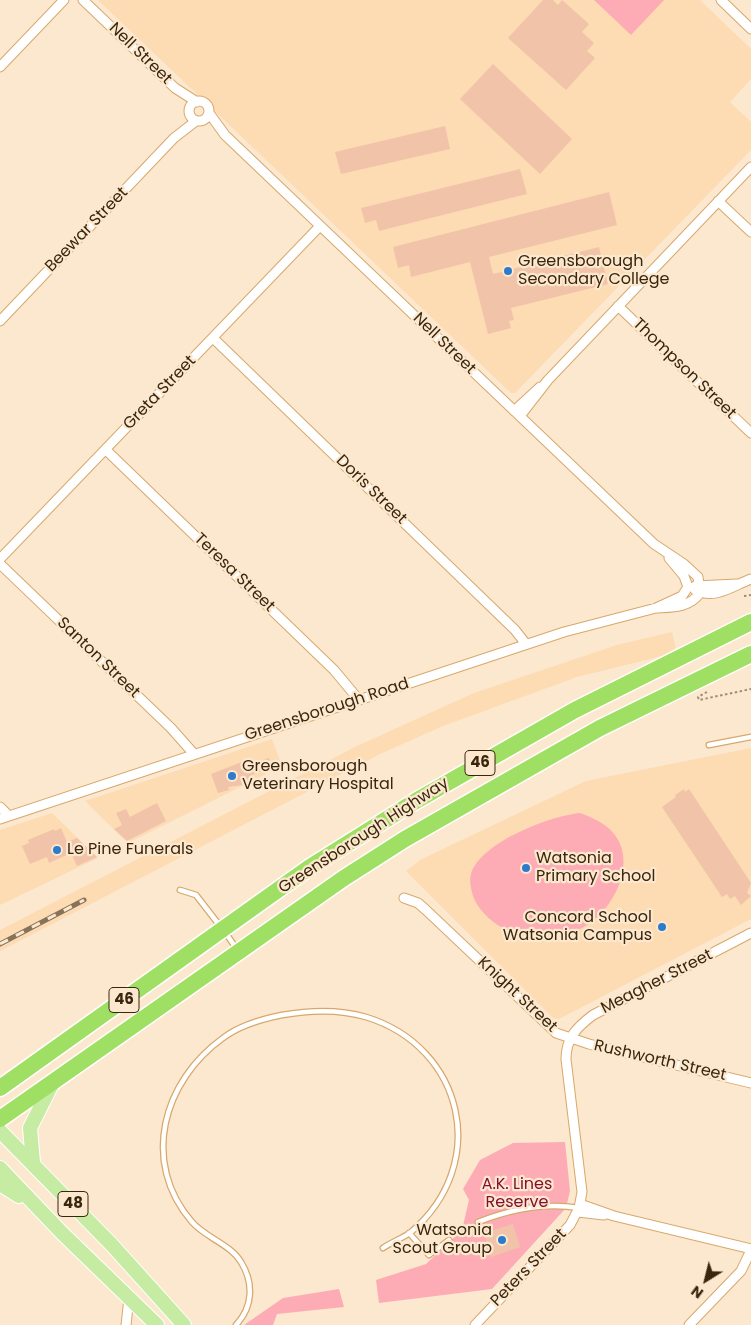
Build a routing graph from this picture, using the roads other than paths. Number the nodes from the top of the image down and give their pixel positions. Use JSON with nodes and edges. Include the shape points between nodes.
{"nodes":[{"id":1,"x":64,"y":0,"type":"edge"},
{"id":2,"x":82,"y":0,"type":"edge"},
{"id":3,"x":721,"y":0,"type":"edge"},
{"id":4,"x":751,"y":28,"type":"edge"},
{"id":5,"x":0,"y":67,"type":"edge"},
{"id":6,"x":175,"y":88,"type":"junction"},
{"id":7,"x":197,"y":102,"type":"junction"},
{"id":8,"x":189,"y":111,"type":"junction"},
{"id":9,"x":209,"y":113,"type":"junction"},
{"id":10,"x":199,"y":121,"type":"junction"},
{"id":11,"x":225,"y":135,"type":"junction"},
{"id":12,"x":174,"y":138,"type":"junction"},
{"id":13,"x":751,"y":167,"type":"edge"},
{"id":14,"x":718,"y":201,"type":"junction"},
{"id":15,"x":320,"y":226,"type":"junction"},
{"id":16,"x":751,"y":232,"type":"edge"},
{"id":17,"x":618,"y":306,"type":"junction"},
{"id":18,"x":0,"y":321,"type":"edge"},
{"id":19,"x":213,"y":338,"type":"junction"},
{"id":20,"x":517,"y":414,"type":"junction"},
{"id":21,"x":751,"y":433,"type":"edge"},
{"id":22,"x":106,"y":450,"type":"junction"},
{"id":23,"x":664,"y":552,"type":"junction"},
{"id":24,"x":0,"y":559,"type":"edge"},
{"id":25,"x":0,"y":564,"type":"edge"},
{"id":26,"x":751,"y":579,"type":"edge"},
{"id":27,"x":688,"y":586,"type":"junction"},
{"id":28,"x":700,"y":589,"type":"junction"},
{"id":29,"x":656,"y":608,"type":"junction"},
{"id":30,"x":751,"y":622,"type":"edge"},
{"id":31,"x":526,"y":644,"type":"junction"},
{"id":32,"x":751,"y":654,"type":"edge"},
{"id":33,"x":359,"y":700,"type":"junction"},
{"id":34,"x":751,"y":737,"type":"edge"},
{"id":35,"x":709,"y":745,"type":"dead end"},
{"id":36,"x":194,"y":754,"type":"junction"},
{"id":37,"x":0,"y":807,"type":"edge"},
{"id":38,"x":5,"y":817,"type":"edge"},
{"id":39,"x":180,"y":890,"type":"dead end"},
{"id":40,"x":404,"y":898,"type":"dead end"},
{"id":41,"x":223,"y":930,"type":"junction"},
{"id":42,"x":751,"y":933,"type":"edge"},
{"id":43,"x":238,"y":952,"type":"junction"},
{"id":44,"x":570,"y":1039,"type":"junction"},
{"id":45,"x":26,"y":1070,"type":"junction"},
{"id":46,"x":55,"y":1079,"type":"junction"},
{"id":47,"x":0,"y":1081,"type":"edge"},
{"id":48,"x":751,"y":1083,"type":"edge"},
{"id":49,"x":0,"y":1088,"type":"edge"},
{"id":50,"x":0,"y":1119,"type":"edge"},
{"id":51,"x":0,"y":1131,"type":"edge"},
{"id":52,"x":33,"y":1162,"type":"junction"},
{"id":53,"x":0,"y":1168,"type":"edge"},
{"id":54,"x":0,"y":1184,"type":"edge"},
{"id":55,"x":38,"y":1208,"type":"junction"},
{"id":56,"x":579,"y":1208,"type":"junction"},
{"id":57,"x":478,"y":1222,"type":"dead end"},
{"id":58,"x":409,"y":1233,"type":"junction"},
{"id":59,"x":449,"y":1240,"type":"dead end"},
{"id":60,"x":383,"y":1248,"type":"dead end"},
{"id":61,"x":751,"y":1249,"type":"edge"},
{"id":62,"x":130,"y":1298,"type":"junction"},
{"id":63,"x":169,"y":1307,"type":"junction"},
{"id":64,"x":179,"y":1323,"type":"edge"},
{"id":65,"x":154,"y":1324,"type":"edge"},
{"id":66,"x":126,"y":1325,"type":"edge"},
{"id":67,"x":236,"y":1325,"type":"edge"},
{"id":68,"x":475,"y":1325,"type":"edge"},
{"id":69,"x":689,"y":1325,"type":"edge"}],
"edges":[{"from":1,"to":5,"type":"street"},
{"from":2,"to":6,"type":"street","name":"Nell Street"},
{"from":3,"to":4,"type":"street"},
{"from":6,"to":7,"type":"street","name":"Nell Street"},
{"from":6,"to":8,"type":"street","name":"Nell Street"},
{"from":7,"to":8,"type":"street","name":"Beewar Street"},
{"from":7,"to":9,"type":"street","name":"Nell Street","via":[[205,103]]},
{"from":8,"to":10,"type":"street","name":"Nell Street"},
{"from":8,"to":12,"type":"street","name":"Beewar Street"},
{"from":9,"to":10,"type":"street","name":"Beewar Street"},
{"from":9,"to":11,"type":"street","name":"Nell Street"},
{"from":10,"to":11,"type":"street","name":"Nell Street"},
{"from":10,"to":12,"type":"street","name":"Beewar Street"},
{"from":11,"to":15,"type":"street","name":"Nell Street"},
{"from":12,"to":18,"type":"street","name":"Beewar Street"},
{"from":13,"to":14,"type":"street"},
{"from":14,"to":16,"type":"street"},
{"from":14,"to":17,"type":"street"},
{"from":15,"to":19,"type":"street","name":"Greta Street"},
{"from":15,"to":20,"type":"street","name":"Nell Street"},
{"from":17,"to":20,"type":"street"},
{"from":17,"to":21,"type":"street","name":"Thompson Street"},
{"from":19,"to":22,"type":"street","name":"Greta Street"},
{"from":19,"to":31,"type":"street","name":"Doris Street"},
{"from":20,"to":23,"type":"street","name":"Nell Street"},
{"from":22,"to":24,"type":"street","name":"Greta Street"},
{"from":22,"to":33,"type":"street","name":"Teresa Street","via":[[348,683]]},
{"from":23,"to":27,"type":"street","name":"Nell Street"},
{"from":23,"to":28,"type":"street","name":"Nell Street","via":[[692,570],[698,577]]},
{"from":25,"to":36,"type":"street","name":"Santon Street"},
{"from":26,"to":28,"type":"street","via":[[739,584]]},
{"from":27,"to":28,"type":"street"},
{"from":27,"to":29,"type":"street","name":"Greensborough Road","via":[[682,596]]},
{"from":28,"to":29,"type":"street","name":"Greensborough Road","via":[[684,606]]},
{"from":29,"to":31,"type":"street","name":"Greensborough Road"},
{"from":30,"to":41,"type":"highway","name":"Greensborough Highway","number":"46","via":[[628,682],[475,766],[310,868]]},
{"from":31,"to":33,"type":"street","name":"Greensborough Road"},
{"from":32,"to":43,"type":"highway","name":"Greensborough Highway","number":"46","via":[[600,728],[502,782],[359,869]]},
{"from":33,"to":36,"type":"street","name":"Greensborough Road"},
{"from":34,"to":35,"type":"lane"},
{"from":36,"to":38,"type":"street","name":"Greensborough Road"},
{"from":37,"to":38,"type":"street"},
{"from":39,"to":41,"type":"lane","via":[[196,895]]},
{"from":40,"to":44,"type":"street","name":"Knight Street","via":[[426,910],[551,1030]]},
{"from":41,"to":43,"type":"lane"},
{"from":41,"to":45,"type":"highway","name":"Greensborough Highway","number":"46"},
{"from":42,"to":44,"type":"street","name":"Meagher Street","via":[[593,1015],[578,1027]]},
{"from":43,"to":46,"type":"highway","name":"Greensborough Highway","number":"46"},
{"from":44,"to":48,"type":"street","name":"Rushworth Street"},
{"from":44,"to":56,"type":"street","name":"Knight Street","via":[[566,1059],[582,1185]]},
{"from":45,"to":47,"type":"main road"},
{"from":45,"to":49,"type":"highway","name":"Greensborough Highway","number":"46"},
{"from":46,"to":50,"type":"highway","name":"Greensborough Highway","number":"46"},
{"from":46,"to":52,"type":"main road","via":[[30,1128]]},
{"from":51,"to":52,"type":"main road","number":"48"},
{"from":52,"to":63,"type":"main road","number":"48"},
{"from":53,"to":55,"type":"main road","number":"48"},
{"from":54,"to":55,"type":"main road"},
{"from":55,"to":62,"type":"main road","number":"48"},
{"from":56,"to":57,"type":"lane","via":[[540,1206]]},
{"from":56,"to":61,"type":"street"},
{"from":56,"to":68,"type":"street","name":"Peters Street","via":[[570,1225]]},
{"from":58,"to":59,"type":"lane","via":[[429,1255]]},
{"from":58,"to":60,"type":"lane"},
{"from":58,"to":67,"type":"lane","via":[[438,1201],[449,1182],[459,1152],[458,1129],[450,1094],[438,1069],[421,1050],[391,1028],[366,1017],[327,1011],[273,1017],[225,1036],[197,1058],[180,1083],[167,1114],[164,1142],[167,1173],[176,1201],[193,1223],[234,1254],[248,1278],[251,1287],[249,1303]]},
{"from":61,"to":69,"type":"street","via":[[741,1271]]},
{"from":62,"to":65,"type":"main road","number":"48"},
{"from":62,"to":66,"type":"street"},
{"from":63,"to":64,"type":"main road","number":"48"},
{"from":63,"to":65,"type":"main road"}]}
